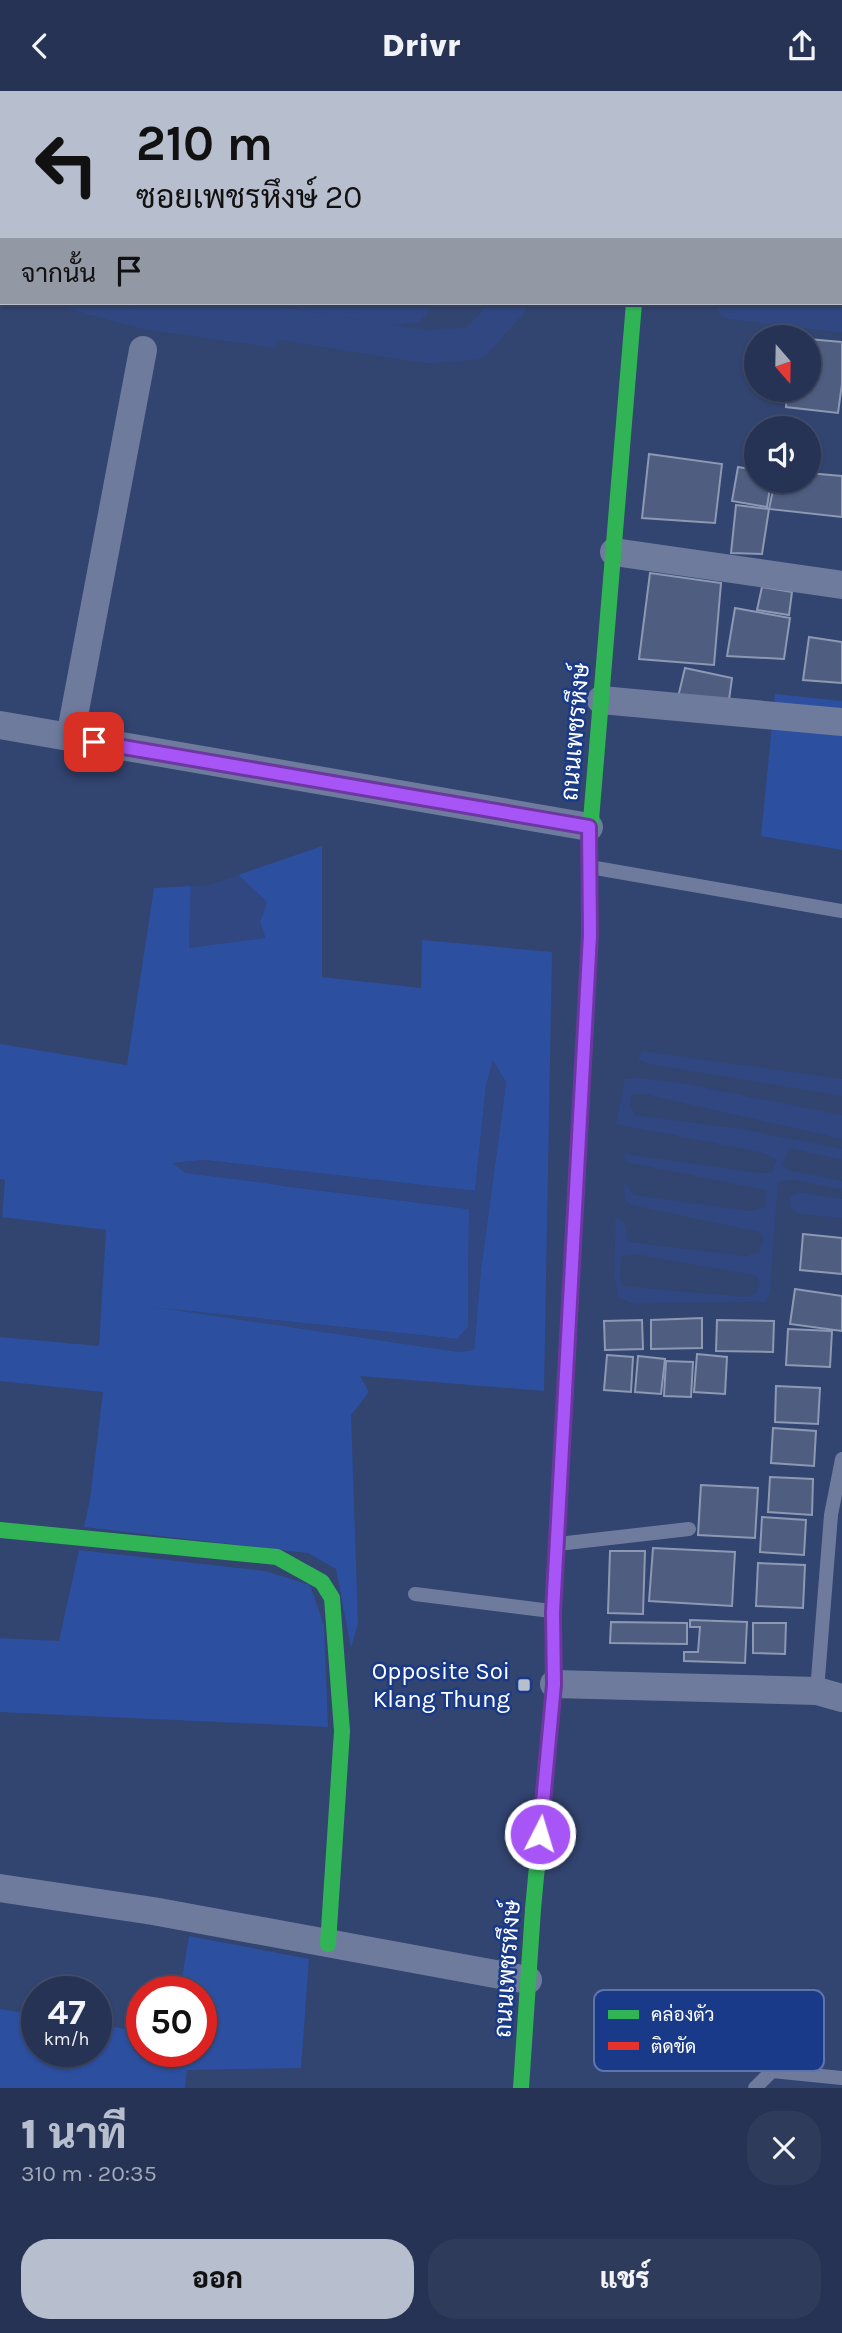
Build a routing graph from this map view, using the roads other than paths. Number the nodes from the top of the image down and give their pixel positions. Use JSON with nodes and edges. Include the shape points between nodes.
{"nodes":[{"id":1,"x":633,"y":309,"type":"edge"},
{"id":2,"x":143,"y":350,"type":"dead end"},
{"id":3,"x":614,"y":552,"type":"junction"},
{"id":4,"x":842,"y":585,"type":"edge"},
{"id":5,"x":601,"y":701,"type":"junction"},
{"id":6,"x":842,"y":722,"type":"edge"},
{"id":7,"x":0,"y":725,"type":"edge"},
{"id":8,"x":70,"y":737,"type":"junction"},
{"id":9,"x":589,"y":827,"type":"junction"},
{"id":10,"x":588,"y":867,"type":"junction"},
{"id":11,"x":842,"y":911,"type":"edge"},
{"id":12,"x":842,"y":1459,"type":"edge"},
{"id":13,"x":689,"y":1529,"type":"dead end"},
{"id":14,"x":0,"y":1530,"type":"edge"},
{"id":15,"x":558,"y":1544,"type":"junction"},
{"id":16,"x":415,"y":1594,"type":"dead end"},
{"id":17,"x":553,"y":1612,"type":"junction"},
{"id":18,"x":554,"y":1685,"type":"junction"},
{"id":19,"x":829,"y":1695,"type":"edge"},
{"id":20,"x":0,"y":1888,"type":"edge"},
{"id":21,"x":328,"y":1944,"type":"junction"},
{"id":22,"x":528,"y":1980,"type":"junction"},
{"id":23,"x":842,"y":2078,"type":"edge"},
{"id":24,"x":521,"y":2088,"type":"edge"},
{"id":25,"x":755,"y":2088,"type":"edge"}],
"edges":[{"from":1,"to":3,"type":"main road","name":"ถนนเพชรหึงษ์"},
{"from":2,"to":8,"type":"street"},
{"from":3,"to":4,"type":"street"},
{"from":3,"to":5,"type":"main road","name":"ถนนเพชรหึงษ์"},
{"from":5,"to":6,"type":"street"},
{"from":5,"to":9,"type":"main road","name":"ถนนเพชรหึงษ์"},
{"from":7,"to":8,"type":"street"},
{"from":8,"to":9,"type":"street"},
{"from":9,"to":10,"type":"main road","name":"ถนนเพชรหึงษ์"},
{"from":10,"to":11,"type":"lane"},
{"from":10,"to":15,"type":"main road","name":"ถนนเพชรหึงษ์","via":[[590,935]]},
{"from":12,"to":19,"type":"lane","via":[[831,1515]]},
{"from":13,"to":15,"type":"lane"},
{"from":14,"to":21,"type":"main road","via":[[277,1557],[322,1581],[332,1598],[337,1637],[341,1731]]},
{"from":15,"to":17,"type":"main road","name":"ถนนเพชรหึงษ์"},
{"from":16,"to":17,"type":"lane"},
{"from":17,"to":18,"type":"main road","name":"ถนนเพชรหึงษ์"},
{"from":18,"to":19,"type":"street"},
{"from":18,"to":22,"type":"main road","name":"ถนนเพชรหึงษ์"},
{"from":20,"to":21,"type":"street"},
{"from":21,"to":22,"type":"street"},
{"from":22,"to":24,"type":"main road","name":"ถนนเพชรหึงษ์"},
{"from":23,"to":25,"type":"lane","via":[[772,2071]]}]}
